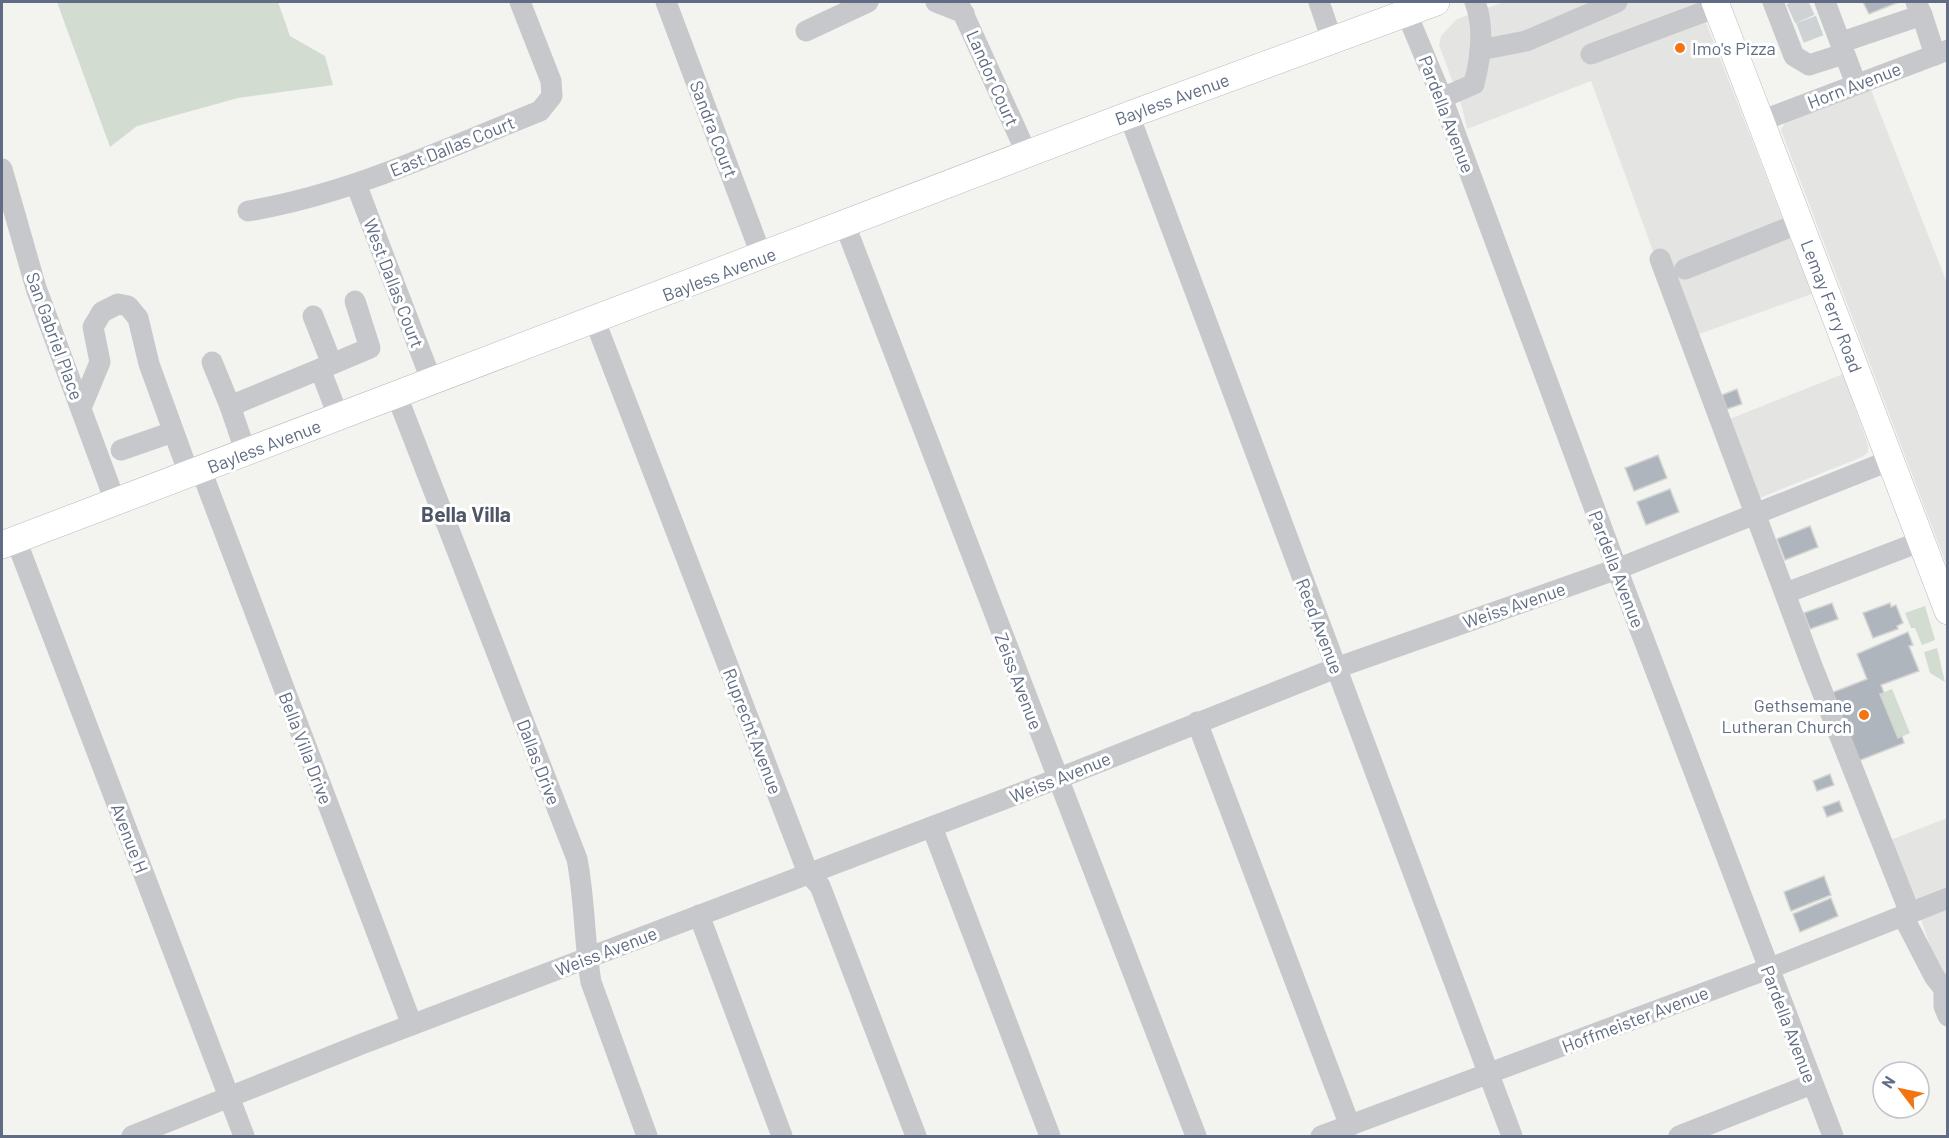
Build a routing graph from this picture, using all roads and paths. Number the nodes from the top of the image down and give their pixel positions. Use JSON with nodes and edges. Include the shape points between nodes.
{"nodes":[{"id":1,"x":520,"y":2,"type":"edge"},
{"id":2,"x":666,"y":2,"type":"edge"},
{"id":3,"x":868,"y":2,"type":"edge"},
{"id":4,"x":936,"y":2,"type":"edge"},
{"id":5,"x":1319,"y":2,"type":"edge"},
{"id":6,"x":1436,"y":2,"type":"edge"},
{"id":7,"x":1475,"y":2,"type":"edge"},
{"id":8,"x":1612,"y":2,"type":"edge"},
{"id":9,"x":1716,"y":4,"type":"edge"},
{"id":10,"x":961,"y":7,"type":"edge"},
{"id":11,"x":1404,"y":7,"type":"edge"},
{"id":12,"x":1919,"y":8,"type":"edge"},
{"id":13,"x":1822,"y":11,"type":"edge"},
{"id":14,"x":1783,"y":15,"type":"edge"},
{"id":15,"x":806,"y":32,"type":"dead end"},
{"id":16,"x":1332,"y":40,"type":"junction"},
{"id":17,"x":1842,"y":48,"type":"junction"},
{"id":18,"x":1480,"y":50,"type":"junction"},
{"id":19,"x":1941,"y":52,"type":"edge"},
{"id":20,"x":1591,"y":54,"type":"dead end"},
{"id":21,"x":1856,"y":84,"type":"junction"},
{"id":22,"x":1442,"y":98,"type":"junction"},
{"id":23,"x":1129,"y":116,"type":"junction"},
{"id":24,"x":1761,"y":121,"type":"junction"},
{"id":25,"x":1027,"y":154,"type":"junction"},
{"id":26,"x":2,"y":169,"type":"edge"},
{"id":27,"x":356,"y":184,"type":"junction"},
{"id":28,"x":248,"y":211,"type":"dead end"},
{"id":29,"x":1800,"y":223,"type":"junction"},
{"id":30,"x":845,"y":225,"type":"junction"},
{"id":31,"x":762,"y":257,"type":"junction"},
{"id":32,"x":1660,"y":259,"type":"dead end"},
{"id":33,"x":1685,"y":269,"type":"dead end"},
{"id":34,"x":355,"y":301,"type":"dead end"},
{"id":35,"x":313,"y":316,"type":"dead end"},
{"id":36,"x":595,"y":321,"type":"junction"},
{"id":37,"x":212,"y":362,"type":"dead end"},
{"id":38,"x":326,"y":366,"type":"junction"},
{"id":39,"x":432,"y":382,"type":"junction"},
{"id":40,"x":397,"y":396,"type":"junction"},
{"id":41,"x":230,"y":406,"type":"junction"},
{"id":42,"x":81,"y":408,"type":"junction"},
{"id":43,"x":339,"y":418,"type":"junction"},
{"id":44,"x":173,"y":432,"type":"junction"},
{"id":45,"x":121,"y":450,"type":"dead end"},
{"id":46,"x":246,"y":453,"type":"junction"},
{"id":47,"x":1891,"y":460,"type":"junction"},
{"id":48,"x":195,"y":472,"type":"junction"},
{"id":49,"x":116,"y":501,"type":"junction"},
{"id":50,"x":1757,"y":513,"type":"junction"},
{"id":51,"x":1922,"y":541,"type":"junction"},
{"id":52,"x":9,"y":543,"type":"edge"},
{"id":53,"x":1617,"y":569,"type":"junction"},
{"id":54,"x":1786,"y":593,"type":"junction"},
{"id":55,"x":1947,"y":611,"type":"edge"},
{"id":56,"x":1336,"y":668,"type":"junction"},
{"id":57,"x":1197,"y":722,"type":"junction"},
{"id":58,"x":1057,"y":779,"type":"junction"},
{"id":59,"x":932,"y":827,"type":"junction"},
{"id":60,"x":808,"y":873,"type":"junction"},
{"id":61,"x":1947,"y":898,"type":"edge"},
{"id":62,"x":1907,"y":914,"type":"junction"},
{"id":63,"x":699,"y":915,"type":"junction"},
{"id":64,"x":587,"y":958,"type":"junction"},
{"id":65,"x":1768,"y":969,"type":"junction"},
{"id":66,"x":1946,"y":990,"type":"edge"},
{"id":67,"x":1947,"y":1016,"type":"edge"},
{"id":68,"x":412,"y":1025,"type":"junction"},
{"id":69,"x":1489,"y":1074,"type":"junction"},
{"id":70,"x":1812,"y":1084,"type":"junction"},
{"id":71,"x":230,"y":1098,"type":"junction"},
{"id":72,"x":1350,"y":1126,"type":"junction"},
{"id":73,"x":1690,"y":1135,"type":"edge"},
{"id":74,"x":132,"y":1137,"type":"edge"},
{"id":75,"x":244,"y":1137,"type":"edge"},
{"id":76,"x":648,"y":1137,"type":"edge"},
{"id":77,"x":782,"y":1137,"type":"edge"},
{"id":78,"x":916,"y":1137,"type":"edge"},
{"id":79,"x":1050,"y":1137,"type":"edge"},
{"id":80,"x":1196,"y":1137,"type":"edge"},
{"id":81,"x":1321,"y":1137,"type":"edge"},
{"id":82,"x":1512,"y":1137,"type":"edge"},
{"id":83,"x":1833,"y":1137,"type":"edge"}],
"edges":[{"from":1,"to":27,"type":"street","name":"East Dallas Court","via":[[551,81],[552,96],[547,105]]},
{"from":2,"to":31,"type":"street","name":"Sandra Court"},
{"from":3,"to":15,"type":"street"},
{"from":4,"to":10,"type":"street"},
{"from":5,"to":16,"type":"street"},
{"from":6,"to":11,"type":"main road","name":"Bayless Avenue"},
{"from":7,"to":18,"type":"street","via":[[1482,27]]},
{"from":8,"to":18,"type":"street","via":[[1526,41]]},
{"from":9,"to":20,"type":"street"},
{"from":9,"to":24,"type":"main road","name":"Lemay Ferry Road"},
{"from":10,"to":25,"type":"street","name":"Landor Court"},
{"from":11,"to":16,"type":"main road","name":"Bayless Avenue"},
{"from":11,"to":22,"type":"street","name":"Pardella Avenue"},
{"from":12,"to":17,"type":"street"},
{"from":12,"to":19,"type":"street"},
{"from":13,"to":17,"type":"street"},
{"from":14,"to":17,"type":"street","via":[[1794,57],[1809,65]]},
{"from":16,"to":23,"type":"main road","name":"Bayless Avenue"},
{"from":17,"to":21,"type":"street"},
{"from":18,"to":22,"type":"street","via":[[1474,84]]},
{"from":19,"to":21,"type":"street","name":"Horn Avenue"},
{"from":21,"to":24,"type":"street","name":"Horn Avenue"},
{"from":22,"to":53,"type":"street","name":"Pardella Avenue"},
{"from":23,"to":25,"type":"main road","name":"Bayless Avenue"},
{"from":23,"to":56,"type":"street","name":"Reed Avenue"},
{"from":24,"to":29,"type":"main road","name":"Lemay Ferry Road"},
{"from":25,"to":30,"type":"main road","name":"Bayless Avenue"},
{"from":26,"to":42,"type":"street","name":"San Gabriel Place","via":[[36,288]]},
{"from":27,"to":28,"type":"street","name":"East Dallas Court"},
{"from":27,"to":39,"type":"street","name":"West Dallas Court"},
{"from":29,"to":33,"type":"street"},
{"from":29,"to":47,"type":"main road","name":"Lemay Ferry Road"},
{"from":30,"to":31,"type":"main road","name":"Bayless Avenue"},
{"from":30,"to":58,"type":"street","name":"Zeiss Avenue"},
{"from":31,"to":36,"type":"main road","name":"Bayless Avenue"},
{"from":32,"to":50,"type":"street"},
{"from":34,"to":38,"type":"street","via":[[370,348]]},
{"from":35,"to":38,"type":"street"},
{"from":36,"to":39,"type":"main road","name":"Bayless Avenue"},
{"from":36,"to":60,"type":"street","name":"Ruprecht Avenue"},
{"from":37,"to":41,"type":"street"},
{"from":38,"to":41,"type":"street"},
{"from":38,"to":43,"type":"street"},
{"from":39,"to":40,"type":"main road","name":"Bayless Avenue"},
{"from":40,"to":43,"type":"main road","name":"Bayless Avenue"},
{"from":40,"to":64,"type":"street","name":"Dallas Drive","via":[[577,860],[585,898]]},
{"from":41,"to":46,"type":"street"},
{"from":42,"to":44,"type":"street","name":"Bella Villa Drive","via":[[100,362],[93,327],[102,312],[118,304],[128,306],[138,318]]},
{"from":42,"to":49,"type":"street","name":"San Gabriel Place"},
{"from":43,"to":46,"type":"main road","name":"Bayless Avenue"},
{"from":44,"to":45,"type":"street"},
{"from":44,"to":48,"type":"street","name":"Bella Villa Drive"},
{"from":46,"to":48,"type":"main road","name":"Bayless Avenue"},
{"from":47,"to":50,"type":"street","name":"Weiss Avenue"},
{"from":47,"to":51,"type":"main road","name":"Lemay Ferry Road"},
{"from":48,"to":49,"type":"main road","name":"Bayless Avenue"},
{"from":48,"to":68,"type":"street","name":"Bella Villa Drive"},
{"from":49,"to":52,"type":"main road","name":"Bayless Avenue"},
{"from":50,"to":53,"type":"street","name":"Weiss Avenue"},
{"from":50,"to":54,"type":"street"},
{"from":51,"to":54,"type":"street"},
{"from":51,"to":55,"type":"main road","name":"Lemay Ferry Road"},
{"from":52,"to":71,"type":"street","name":"Avenue H"},
{"from":53,"to":56,"type":"street","name":"Weiss Avenue"},
{"from":53,"to":65,"type":"street","name":"Pardella Avenue"},
{"from":54,"to":62,"type":"street"},
{"from":56,"to":57,"type":"street","name":"Weiss Avenue"},
{"from":56,"to":69,"type":"street","name":"Reed Avenue"},
{"from":57,"to":58,"type":"street","name":"Weiss Avenue"},
{"from":57,"to":72,"type":"street"},
{"from":58,"to":59,"type":"street","name":"Weiss Avenue"},
{"from":58,"to":80,"type":"street","name":"Zeiss Avenue"},
{"from":59,"to":60,"type":"street","name":"Weiss Avenue"},
{"from":59,"to":79,"type":"street"},
{"from":60,"to":63,"type":"street","name":"Weiss Avenue"},
{"from":60,"to":78,"type":"street","name":"Ruprecht Avenue","via":[[820,886]]},
{"from":61,"to":62,"type":"street","name":"Hoffmeister Avenue"},
{"from":62,"to":65,"type":"street","name":"Hoffmeister Avenue"},
{"from":62,"to":66,"type":"street","via":[[1934,976]]},
{"from":63,"to":64,"type":"street","name":"Weiss Avenue"},
{"from":63,"to":77,"type":"street"},
{"from":64,"to":68,"type":"street","name":"Weiss Avenue"},
{"from":64,"to":76,"type":"street","name":"Dallas Drive","via":[[591,982]]},
{"from":65,"to":69,"type":"street","name":"Hoffmeister Avenue"},
{"from":65,"to":70,"type":"street","name":"Pardella Avenue"},
{"from":66,"to":67,"type":"street"},
{"from":68,"to":71,"type":"street","name":"Weiss Avenue"},
{"from":69,"to":72,"type":"street","name":"Hoffmeister Avenue"},
{"from":69,"to":82,"type":"street","name":"Reed Avenue"},
{"from":70,"to":73,"type":"street"},
{"from":70,"to":83,"type":"street","name":"Pardella Avenue"},
{"from":71,"to":74,"type":"street","name":"Weiss Avenue"},
{"from":71,"to":75,"type":"street","name":"Avenue H"},
{"from":72,"to":81,"type":"street","name":"Hoffmeister Avenue"}]}
